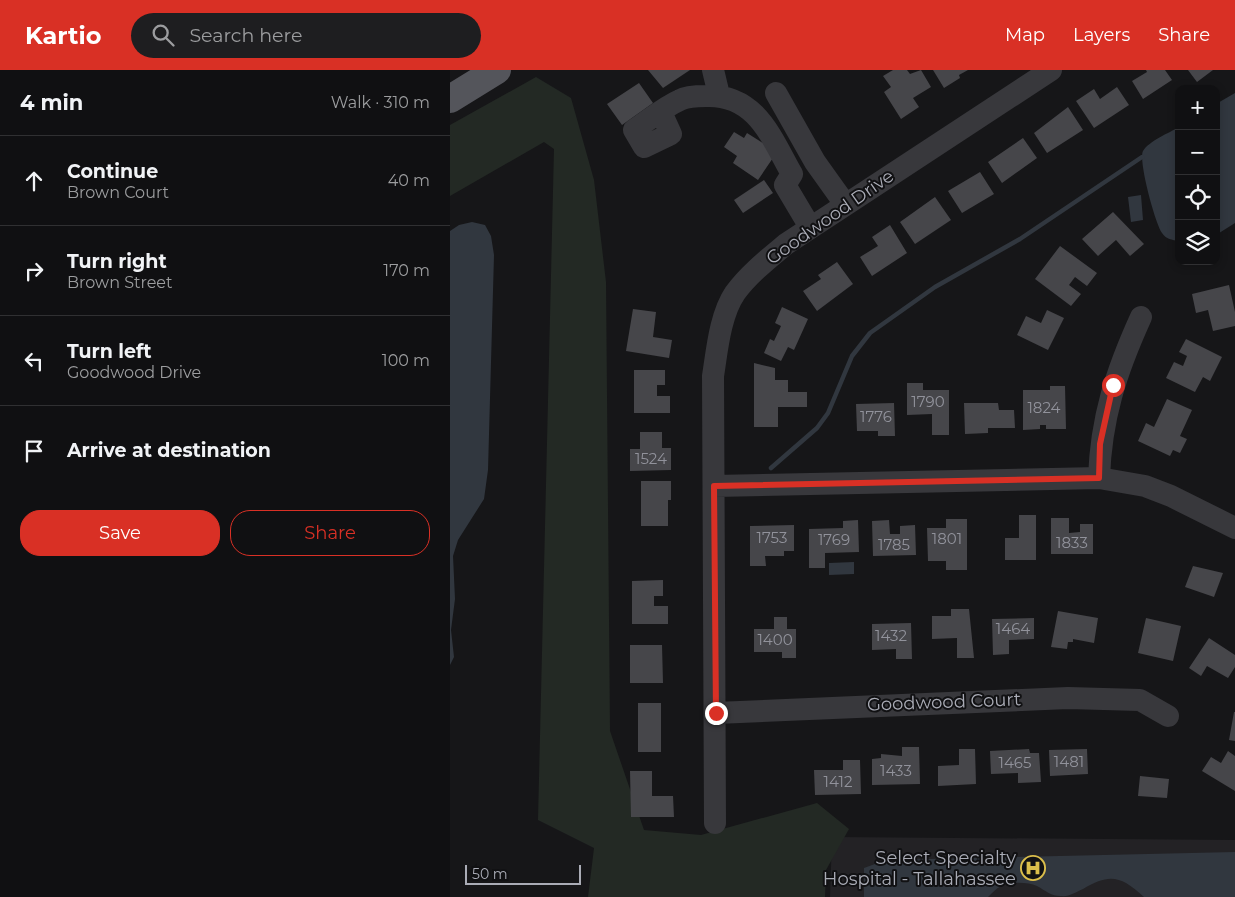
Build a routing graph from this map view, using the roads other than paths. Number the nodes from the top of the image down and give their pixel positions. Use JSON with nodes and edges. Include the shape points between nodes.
{"nodes":[{"id":1,"x":498,"y":70,"type":"edge"},
{"id":2,"x":714,"y":70,"type":"edge"},
{"id":3,"x":1051,"y":70,"type":"edge"},
{"id":4,"x":453,"y":91,"type":"edge"},
{"id":5,"x":776,"y":93,"type":"dead end"},
{"id":6,"x":719,"y":95,"type":"junction"},
{"id":7,"x":661,"y":112,"type":"dead end"},
{"id":8,"x":790,"y":118,"type":"junction"},
{"id":9,"x":768,"y":133,"type":"junction"},
{"id":10,"x":845,"y":204,"type":"junction"},
{"id":11,"x":810,"y":227,"type":"junction"},
{"id":12,"x":1141,"y":317,"type":"dead end"},
{"id":13,"x":1099,"y":478,"type":"junction"},
{"id":14,"x":714,"y":486,"type":"junction"},
{"id":15,"x":1235,"y":528,"type":"edge"},
{"id":16,"x":716,"y":713,"type":"junction"},
{"id":17,"x":1168,"y":716,"type":"dead end"},
{"id":18,"x":715,"y":823,"type":"dead end"}],
"edges":[{"from":1,"to":4,"type":"main road"},
{"from":2,"to":6,"type":"street"},
{"from":3,"to":10,"type":"street","name":"Goodwood Drive"},
{"from":5,"to":8,"type":"street"},
{"from":6,"to":7,"type":"street","via":[[681,99]]},
{"from":6,"to":9,"type":"street","via":[[745,105],[758,116]]},
{"from":8,"to":9,"type":"street"},
{"from":8,"to":10,"type":"street","via":[[815,162]]},
{"from":9,"to":11,"type":"street","via":[[792,174],[785,185]]},
{"from":10,"to":11,"type":"street","name":"Goodwood Drive"},
{"from":11,"to":14,"type":"street","name":"Goodwood Drive","via":[[753,273],[734,295],[722,325],[713,376]]},
{"from":12,"to":13,"type":"street","via":[[1113,385],[1101,435]]},
{"from":13,"to":14,"type":"street"},
{"from":13,"to":15,"type":"street","via":[[1145,486]]},
{"from":14,"to":16,"type":"street","name":"Goodwood Drive"},
{"from":16,"to":17,"type":"street","name":"Goodwood Court","via":[[1068,698],[1140,700]]},
{"from":16,"to":18,"type":"street","name":"Goodwood Drive"}]}
